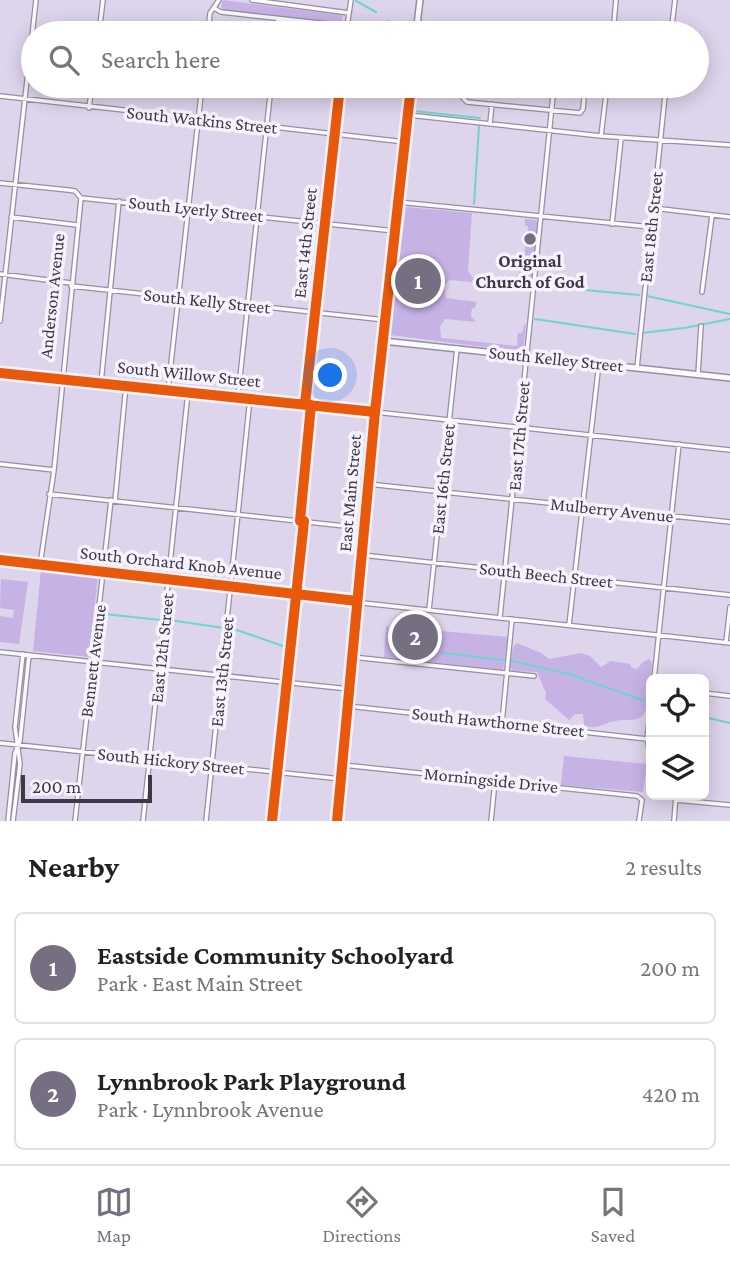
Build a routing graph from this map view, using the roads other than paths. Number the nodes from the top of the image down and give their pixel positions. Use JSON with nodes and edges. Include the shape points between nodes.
{"nodes":[{"id":1,"x":36,"y":0,"type":"edge"},
{"id":2,"x":103,"y":0,"type":"edge"},
{"id":3,"x":219,"y":0,"type":"edge"},
{"id":4,"x":252,"y":0,"type":"edge"},
{"id":5,"x":351,"y":0,"type":"edge"},
{"id":6,"x":420,"y":0,"type":"edge"},
{"id":7,"x":616,"y":0,"type":"edge"},
{"id":8,"x":675,"y":0,"type":"edge"},
{"id":9,"x":214,"y":8,"type":"junction"},
{"id":10,"x":349,"y":13,"type":"junction"},
{"id":11,"x":278,"y":19,"type":"joint"},
{"id":12,"x":34,"y":21,"type":"edge"},
{"id":13,"x":100,"y":21,"type":"edge"},
{"id":14,"x":209,"y":21,"type":"edge"},
{"id":15,"x":298,"y":21,"type":"edge"},
{"id":16,"x":348,"y":21,"type":"edge"},
{"id":17,"x":417,"y":21,"type":"edge"},
{"id":18,"x":614,"y":21,"type":"edge"},
{"id":19,"x":672,"y":21,"type":"edge"},
{"id":20,"x":0,"y":96,"type":"edge"},
{"id":21,"x":90,"y":98,"type":"edge"},
{"id":22,"x":201,"y":98,"type":"edge"},
{"id":23,"x":270,"y":98,"type":"edge"},
{"id":24,"x":339,"y":98,"type":"edge"},
{"id":25,"x":410,"y":98,"type":"edge"},
{"id":26,"x":463,"y":98,"type":"edge"},
{"id":27,"x":553,"y":98,"type":"edge"},
{"id":28,"x":584,"y":98,"type":"edge"},
{"id":29,"x":606,"y":98,"type":"edge"},
{"id":30,"x":665,"y":98,"type":"edge"},
{"id":31,"x":25,"y":99,"type":"junction"},
{"id":32,"x":492,"y":104,"type":"junction"},
{"id":33,"x":89,"y":108,"type":"junction"},
{"id":34,"x":552,"y":110,"type":"junction"},
{"id":35,"x":408,"y":115,"type":"junction"},
{"id":36,"x":198,"y":119,"type":"junction"},
{"id":37,"x":489,"y":123,"type":"junction"},
{"id":38,"x":266,"y":127,"type":"junction"},
{"id":39,"x":550,"y":130,"type":"junction"},
{"id":40,"x":335,"y":134,"type":"junction"},
{"id":41,"x":601,"y":136,"type":"junction"},
{"id":42,"x":621,"y":138,"type":"junction"},
{"id":43,"x":660,"y":140,"type":"junction"},
{"id":44,"x":405,"y":142,"type":"junction"},
{"id":45,"x":730,"y":145,"type":"edge"},
{"id":46,"x":0,"y":183,"type":"edge"},
{"id":47,"x":15,"y":185,"type":"junction"},
{"id":48,"x":81,"y":198,"type":"junction"},
{"id":49,"x":120,"y":201,"type":"junction"},
{"id":50,"x":398,"y":202,"type":"junction"},
{"id":51,"x":188,"y":208,"type":"junction"},
{"id":52,"x":653,"y":208,"type":"junction"},
{"id":53,"x":257,"y":216,"type":"junction"},
{"id":54,"x":712,"y":216,"type":"junction"},
{"id":55,"x":542,"y":217,"type":"junction"},
{"id":56,"x":730,"y":217,"type":"edge"},
{"id":57,"x":11,"y":218,"type":"junction"},
{"id":58,"x":325,"y":223,"type":"junction"},
{"id":59,"x":612,"y":223,"type":"junction"},
{"id":60,"x":77,"y":225,"type":"junction"},
{"id":61,"x":652,"y":227,"type":"junction"},
{"id":62,"x":395,"y":231,"type":"junction"},
{"id":63,"x":3,"y":274,"type":"edge"},
{"id":64,"x":71,"y":285,"type":"junction"},
{"id":65,"x":110,"y":290,"type":"junction"},
{"id":66,"x":702,"y":292,"type":"dead end"},
{"id":67,"x":178,"y":298,"type":"junction"},
{"id":68,"x":246,"y":305,"type":"junction"},
{"id":69,"x":315,"y":313,"type":"junction"},
{"id":70,"x":385,"y":320,"type":"junction"},
{"id":71,"x":0,"y":321,"type":"edge"},
{"id":72,"x":701,"y":327,"type":"dead end"},
{"id":73,"x":383,"y":341,"type":"junction"},
{"id":74,"x":457,"y":348,"type":"junction"},
{"id":75,"x":526,"y":355,"type":"junction"},
{"id":76,"x":599,"y":362,"type":"junction"},
{"id":77,"x":637,"y":368,"type":"junction"},
{"id":78,"x":0,"y":373,"type":"edge"},
{"id":79,"x":698,"y":374,"type":"junction"},
{"id":80,"x":730,"y":378,"type":"edge"},
{"id":81,"x":61,"y":379,"type":"junction"},
{"id":82,"x":101,"y":383,"type":"junction"},
{"id":83,"x":126,"y":385,"type":"junction"},
{"id":84,"x":168,"y":390,"type":"junction"},
{"id":85,"x":188,"y":392,"type":"junction"},
{"id":86,"x":238,"y":396,"type":"junction"},
{"id":87,"x":250,"y":398,"type":"junction"},
{"id":88,"x":308,"y":404,"type":"junction"},
{"id":89,"x":374,"y":412,"type":"junction"},
{"id":90,"x":450,"y":419,"type":"junction"},
{"id":91,"x":520,"y":426,"type":"junction"},
{"id":92,"x":591,"y":434,"type":"junction"},
{"id":93,"x":679,"y":444,"type":"junction"},
{"id":94,"x":730,"y":450,"type":"edge"},
{"id":95,"x":0,"y":464,"type":"edge"},
{"id":96,"x":54,"y":470,"type":"junction"},
{"id":97,"x":368,"y":484,"type":"junction"},
{"id":98,"x":442,"y":492,"type":"junction"},
{"id":99,"x":49,"y":494,"type":"junction"},
{"id":100,"x":113,"y":500,"type":"junction"},
{"id":101,"x":513,"y":500,"type":"junction"},
{"id":102,"x":176,"y":507,"type":"junction"},
{"id":103,"x":584,"y":507,"type":"junction"},
{"id":104,"x":239,"y":514,"type":"junction"},
{"id":105,"x":672,"y":517,"type":"junction"},
{"id":106,"x":302,"y":521,"type":"junction"},
{"id":107,"x":730,"y":522,"type":"edge"},
{"id":108,"x":364,"y":528,"type":"junction"},
{"id":109,"x":362,"y":555,"type":"junction"},
{"id":110,"x":0,"y":561,"type":"edge"},
{"id":111,"x":434,"y":563,"type":"junction"},
{"id":112,"x":40,"y":565,"type":"junction"},
{"id":113,"x":505,"y":571,"type":"junction"},
{"id":114,"x":103,"y":572,"type":"junction"},
{"id":115,"x":575,"y":578,"type":"junction"},
{"id":116,"x":169,"y":579,"type":"junction"},
{"id":117,"x":232,"y":586,"type":"junction"},
{"id":118,"x":664,"y":588,"type":"junction"},
{"id":119,"x":297,"y":593,"type":"junction"},
{"id":120,"x":730,"y":595,"type":"edge"},
{"id":121,"x":357,"y":601,"type":"junction"},
{"id":122,"x":730,"y":607,"type":"edge"},
{"id":123,"x":429,"y":610,"type":"junction"},
{"id":124,"x":500,"y":617,"type":"junction"},
{"id":125,"x":512,"y":619,"type":"junction"},
{"id":126,"x":569,"y":625,"type":"junction"},
{"id":127,"x":658,"y":635,"type":"junction"},
{"id":128,"x":728,"y":643,"type":"edge"},
{"id":129,"x":0,"y":652,"type":"edge"},
{"id":130,"x":23,"y":654,"type":"junction"},
{"id":131,"x":29,"y":655,"type":"junction"},
{"id":132,"x":352,"y":657,"type":"junction"},
{"id":133,"x":94,"y":662,"type":"junction"},
{"id":134,"x":160,"y":669,"type":"junction"},
{"id":135,"x":506,"y":673,"type":"junction"},
{"id":136,"x":654,"y":674,"type":"edge"},
{"id":137,"x":222,"y":676,"type":"junction"},
{"id":138,"x":534,"y":676,"type":"dead end"},
{"id":139,"x":287,"y":682,"type":"junction"},
{"id":140,"x":349,"y":689,"type":"junction"},
{"id":141,"x":709,"y":694,"type":"edge"},
{"id":142,"x":730,"y":696,"type":"edge"},
{"id":143,"x":348,"y":706,"type":"junction"},
{"id":144,"x":502,"y":723,"type":"junction"},
{"id":145,"x":646,"y":739,"type":"edge"},
{"id":146,"x":0,"y":743,"type":"edge"},
{"id":147,"x":17,"y":745,"type":"junction"},
{"id":148,"x":82,"y":752,"type":"junction"},
{"id":149,"x":150,"y":759,"type":"junction"},
{"id":150,"x":342,"y":765,"type":"junction"},
{"id":151,"x":212,"y":766,"type":"junction"},
{"id":152,"x":278,"y":773,"type":"junction"},
{"id":153,"x":341,"y":779,"type":"junction"},
{"id":154,"x":495,"y":780,"type":"junction"},
{"id":155,"x":676,"y":800,"type":"edge"},
{"id":156,"x":696,"y":800,"type":"edge"},
{"id":157,"x":730,"y":805,"type":"edge"},
{"id":158,"x":8,"y":821,"type":"edge"},
{"id":159,"x":13,"y":821,"type":"edge"},
{"id":160,"x":75,"y":821,"type":"edge"},
{"id":161,"x":143,"y":821,"type":"edge"},
{"id":162,"x":206,"y":821,"type":"edge"},
{"id":163,"x":272,"y":821,"type":"edge"},
{"id":164,"x":337,"y":821,"type":"edge"},
{"id":165,"x":491,"y":821,"type":"edge"},
{"id":166,"x":639,"y":821,"type":"edge"},
{"id":167,"x":674,"y":821,"type":"edge"}],
"edges":[{"from":1,"to":12,"type":"street"},
{"from":2,"to":13,"type":"street"},
{"from":3,"to":9,"type":"street"},
{"from":4,"to":10,"type":"street"},
{"from":5,"to":10,"type":"street"},
{"from":6,"to":17,"type":"main road"},
{"from":7,"to":18,"type":"street"},
{"from":8,"to":19,"type":"street"},
{"from":9,"to":11,"type":"street"},
{"from":9,"to":14,"type":"street"},
{"from":10,"to":16,"type":"street"},
{"from":11,"to":15,"type":"street"},
{"from":20,"to":31,"type":"street","name":"South Watkins Street"},
{"from":21,"to":33,"type":"street"},
{"from":22,"to":36,"type":"street"},
{"from":23,"to":38,"type":"street"},
{"from":24,"to":40,"type":"street","name":"East 14th Street"},
{"from":25,"to":35,"type":"main road","name":"East Main Street"},
{"from":26,"to":32,"type":"street"},
{"from":27,"to":34,"type":"street","name":"East 17th Street"},
{"from":28,"to":34,"type":"street","via":[[580,113]]},
{"from":29,"to":41,"type":"street"},
{"from":30,"to":43,"type":"street","name":"East 18th Street"},
{"from":31,"to":33,"type":"street","name":"South Watkins Street"},
{"from":31,"to":47,"type":"street"},
{"from":32,"to":34,"type":"street"},
{"from":32,"to":37,"type":"street"},
{"from":33,"to":36,"type":"street","name":"South Watkins Street"},
{"from":34,"to":39,"type":"street","name":"East 17th Street"},
{"from":35,"to":37,"type":"street"},
{"from":35,"to":44,"type":"main road","name":"East Main Street"},
{"from":36,"to":38,"type":"street","name":"South Watkins Street"},
{"from":36,"to":51,"type":"street"},
{"from":37,"to":39,"type":"street"},
{"from":38,"to":40,"type":"street","name":"South Watkins Street"},
{"from":38,"to":53,"type":"street"},
{"from":39,"to":41,"type":"street"},
{"from":39,"to":55,"type":"street","name":"East 17th Street"},
{"from":40,"to":44,"type":"street","name":"South Watkins Street"},
{"from":40,"to":58,"type":"street","name":"East 14th Street"},
{"from":41,"to":42,"type":"street"},
{"from":42,"to":43,"type":"street"},
{"from":42,"to":59,"type":"street"},
{"from":43,"to":45,"type":"street"},
{"from":43,"to":52,"type":"street","name":"East 18th Street"},
{"from":44,"to":50,"type":"main road","name":"East Main Street"},
{"from":46,"to":47,"type":"street","name":"South Lyerly Street"},
{"from":47,"to":48,"type":"street","name":"South Lyerly Street","via":[[68,190]]},
{"from":47,"to":57,"type":"street"},
{"from":48,"to":49,"type":"street","name":"South Lyerly Street"},
{"from":48,"to":60,"type":"street","name":"Anderson Avenue"},
{"from":49,"to":51,"type":"street","name":"South Lyerly Street"},
{"from":49,"to":65,"type":"street"},
{"from":50,"to":55,"type":"street"},
{"from":50,"to":62,"type":"main road","name":"East Main Street"},
{"from":51,"to":53,"type":"street","name":"South Lyerly Street"},
{"from":51,"to":67,"type":"street"},
{"from":52,"to":54,"type":"street"},
{"from":52,"to":61,"type":"street","name":"East 18th Street"},
{"from":53,"to":58,"type":"street","name":"South Lyerly Street"},
{"from":53,"to":68,"type":"street"},
{"from":54,"to":56,"type":"street"},
{"from":54,"to":66,"type":"street"},
{"from":55,"to":59,"type":"street"},
{"from":55,"to":75,"type":"street","name":"East 17th Street"},
{"from":57,"to":60,"type":"street"},
{"from":57,"to":63,"type":"street"},
{"from":58,"to":62,"type":"street","name":"South Lyerly Street"},
{"from":58,"to":69,"type":"street","name":"East 14th Street"},
{"from":59,"to":61,"type":"street"},
{"from":60,"to":64,"type":"street","name":"Anderson Avenue"},
{"from":61,"to":77,"type":"street","name":"East 18th Street"},
{"from":62,"to":70,"type":"main road","name":"East Main Street"},
{"from":63,"to":64,"type":"street","name":"South Kelly Street"},
{"from":63,"to":71,"type":"street"},
{"from":64,"to":65,"type":"street","name":"South Kelly Street"},
{"from":64,"to":81,"type":"street","name":"Anderson Avenue"},
{"from":65,"to":67,"type":"street","name":"South Kelly Street"},
{"from":65,"to":82,"type":"street"},
{"from":67,"to":68,"type":"street","name":"South Kelly Street"},
{"from":67,"to":84,"type":"street"},
{"from":68,"to":69,"type":"street","name":"South Kelly Street"},
{"from":68,"to":86,"type":"street"},
{"from":69,"to":70,"type":"street","name":"South Kelly Street"},
{"from":69,"to":88,"type":"street","name":"East 14th Street"},
{"from":70,"to":73,"type":"main road","name":"East Main Street"},
{"from":72,"to":79,"type":"street"},
{"from":73,"to":74,"type":"main road","name":"South Kelley Street"},
{"from":73,"to":89,"type":"main road","name":"East Main Street"},
{"from":74,"to":75,"type":"main road","name":"South Kelley Street"},
{"from":74,"to":90,"type":"street","name":"East 16th Street"},
{"from":75,"to":76,"type":"main road","name":"South Kelley Street"},
{"from":75,"to":91,"type":"street","name":"East 17th Street"},
{"from":76,"to":77,"type":"main road","name":"South Kelley Street"},
{"from":76,"to":92,"type":"street"},
{"from":77,"to":79,"type":"main road","name":"South Kelley Street"},
{"from":78,"to":81,"type":"main road","name":"South Willow Street"},
{"from":79,"to":80,"type":"main road","name":"South Kelley Street"},
{"from":81,"to":82,"type":"main road","name":"South Willow Street"},
{"from":81,"to":96,"type":"street","name":"Anderson Avenue"},
{"from":82,"to":83,"type":"main road","name":"South Willow Street"},
{"from":83,"to":84,"type":"main road","name":"South Willow Street"},
{"from":83,"to":100,"type":"street","name":"Bennett Avenue"},
{"from":84,"to":85,"type":"main road","name":"South Willow Street"},
{"from":85,"to":86,"type":"main road","name":"South Willow Street"},
{"from":85,"to":102,"type":"street","name":"East 12th Street"},
{"from":86,"to":87,"type":"main road","name":"South Willow Street"},
{"from":87,"to":88,"type":"main road","name":"South Willow Street"},
{"from":87,"to":104,"type":"street","name":"East 13th Street"},
{"from":88,"to":89,"type":"main road","name":"South Willow Street"},
{"from":88,"to":106,"type":"street","name":"East 14th Street"},
{"from":89,"to":90,"type":"street","name":"South Willow Street"},
{"from":89,"to":97,"type":"main road","name":"East Main Street"},
{"from":90,"to":91,"type":"street","name":"South Willow Street"},
{"from":90,"to":98,"type":"street","name":"East 16th Street"},
{"from":91,"to":92,"type":"street","name":"South Willow Street"},
{"from":91,"to":101,"type":"street","name":"East 17th Street"},
{"from":92,"to":93,"type":"street","name":"South Willow Street"},
{"from":92,"to":103,"type":"street"},
{"from":93,"to":94,"type":"street","name":"South Willow Street"},
{"from":93,"to":105,"type":"street"},
{"from":95,"to":96,"type":"street"},
{"from":96,"to":99,"type":"street","name":"Anderson Avenue"},
{"from":97,"to":98,"type":"street","name":"Mulberry Avenue"},
{"from":97,"to":108,"type":"main road","name":"East Main Street"},
{"from":98,"to":101,"type":"street","name":"Mulberry Avenue"},
{"from":98,"to":111,"type":"street","name":"East 16th Street"},
{"from":99,"to":100,"type":"street"},
{"from":99,"to":112,"type":"street","name":"Anderson Avenue"},
{"from":100,"to":102,"type":"street"},
{"from":100,"to":114,"type":"street","name":"Bennett Avenue"},
{"from":101,"to":103,"type":"street","name":"Mulberry Avenue"},
{"from":101,"to":113,"type":"street","name":"East 17th Street"},
{"from":102,"to":104,"type":"street"},
{"from":102,"to":116,"type":"street","name":"East 12th Street"},
{"from":103,"to":105,"type":"street","name":"Mulberry Avenue"},
{"from":103,"to":115,"type":"street"},
{"from":104,"to":106,"type":"street"},
{"from":104,"to":117,"type":"street","name":"East 13th Street"},
{"from":105,"to":107,"type":"street","name":"Mulberry Avenue"},
{"from":105,"to":118,"type":"street"},
{"from":106,"to":108,"type":"street"},
{"from":106,"to":119,"type":"street","name":"East 14th Street"},
{"from":108,"to":109,"type":"main road","name":"East Main Street"},
{"from":109,"to":111,"type":"street","name":"South Beech Street"},
{"from":109,"to":121,"type":"main road","name":"East Main Street"},
{"from":110,"to":112,"type":"street","name":"South Orchard Knob Avenue"},
{"from":111,"to":113,"type":"street","name":"South Beech Street"},
{"from":111,"to":123,"type":"street","name":"East 16th Street"},
{"from":112,"to":114,"type":"street","name":"South Orchard Knob Avenue"},
{"from":113,"to":115,"type":"street","name":"South Beech Street"},
{"from":113,"to":124,"type":"street","name":"East 17th Street"},
{"from":114,"to":116,"type":"street","name":"South Orchard Knob Avenue"},
{"from":114,"to":133,"type":"street","name":"Bennett Avenue"},
{"from":115,"to":118,"type":"street","name":"South Beech Street"},
{"from":115,"to":126,"type":"street"},
{"from":116,"to":117,"type":"street","name":"South Orchard Knob Avenue"},
{"from":116,"to":134,"type":"street","name":"East 12th Street"},
{"from":117,"to":119,"type":"street","name":"South Orchard Knob Avenue"},
{"from":117,"to":137,"type":"street","name":"East 13th Street"},
{"from":118,"to":120,"type":"street","name":"South Beech Street"},
{"from":118,"to":127,"type":"street"},
{"from":119,"to":121,"type":"street","name":"South Orchard Knob Avenue"},
{"from":119,"to":139,"type":"street","name":"East 14th Street"},
{"from":121,"to":123,"type":"street","name":"South Orchard Knob Avenue"},
{"from":121,"to":132,"type":"main road","name":"East Main Street"},
{"from":122,"to":128,"type":"street"},
{"from":123,"to":124,"type":"street","name":"South Orchard Knob Avenue"},
{"from":124,"to":125,"type":"street","name":"South Orchard Knob Avenue"},
{"from":125,"to":126,"type":"street","name":"South Orchard Knob Avenue"},
{"from":125,"to":135,"type":"street"},
{"from":126,"to":127,"type":"street","name":"South Orchard Knob Avenue"},
{"from":127,"to":128,"type":"street","name":"South Orchard Knob Avenue"},
{"from":127,"to":136,"type":"street"},
{"from":129,"to":130,"type":"street"},
{"from":130,"to":131,"type":"street"},
{"from":130,"to":147,"type":"street"},
{"from":131,"to":133,"type":"street"},
{"from":131,"to":147,"type":"street"},
{"from":132,"to":135,"type":"street"},
{"from":132,"to":140,"type":"main road","name":"East Main Street"},
{"from":133,"to":134,"type":"street"},
{"from":133,"to":148,"type":"street","name":"Bennett Avenue"},
{"from":134,"to":137,"type":"street"},
{"from":134,"to":149,"type":"street","name":"East 12th Street"},
{"from":135,"to":138,"type":"street"},
{"from":135,"to":144,"type":"street"},
{"from":137,"to":139,"type":"street"},
{"from":137,"to":151,"type":"street","name":"East 13th Street"},
{"from":139,"to":140,"type":"street"},
{"from":139,"to":152,"type":"street","name":"East 14th Street"},
{"from":140,"to":143,"type":"main road","name":"East Main Street"},
{"from":141,"to":142,"type":"street"},
{"from":143,"to":144,"type":"street","name":"South Hawthorne Street"},
{"from":143,"to":150,"type":"main road","name":"East Main Street"},
{"from":144,"to":145,"type":"street","name":"South Hawthorne Street"},
{"from":146,"to":147,"type":"street","name":"South Hickory Street"},
{"from":147,"to":148,"type":"street","name":"South Hickory Street"},
{"from":147,"to":158,"type":"street"},
{"from":147,"to":159,"type":"street","via":[[20,764]]},
{"from":148,"to":149,"type":"street","name":"South Hickory Street"},
{"from":148,"to":160,"type":"street","name":"Bennett Avenue"},
{"from":149,"to":151,"type":"street","name":"South Hickory Street"},
{"from":149,"to":161,"type":"street","name":"East 12th Street"},
{"from":150,"to":153,"type":"main road","name":"East Main Street"},
{"from":150,"to":154,"type":"street","name":"Morningside Drive"},
{"from":151,"to":152,"type":"street","name":"South Hickory Street"},
{"from":151,"to":162,"type":"street","name":"East 13th Street"},
{"from":152,"to":153,"type":"street","name":"South Hickory Street"},
{"from":152,"to":163,"type":"street","name":"East 14th Street"},
{"from":153,"to":164,"type":"main road","name":"East Main Street"},
{"from":154,"to":165,"type":"street"},
{"from":154,"to":166,"type":"street","name":"Morningside Drive","via":[[640,797]]},
{"from":155,"to":167,"type":"street"},
{"from":156,"to":157,"type":"street"}]}
